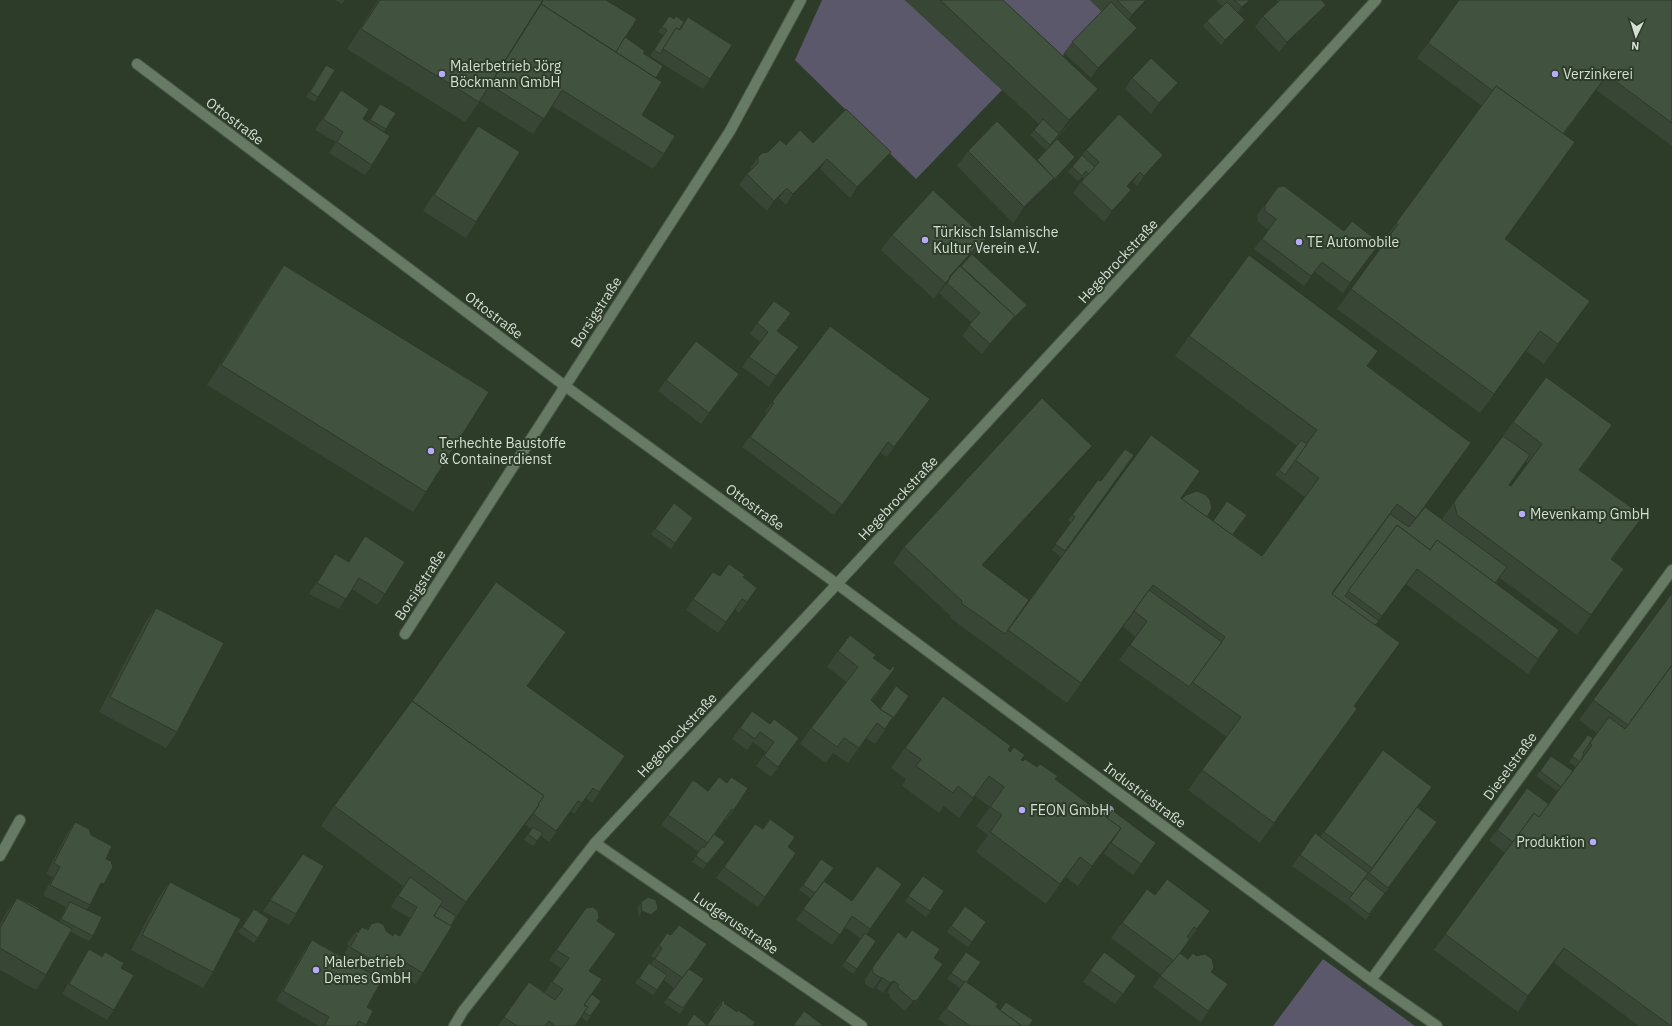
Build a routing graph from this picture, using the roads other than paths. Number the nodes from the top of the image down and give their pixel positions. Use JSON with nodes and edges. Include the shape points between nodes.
{"nodes":[{"id":1,"x":801,"y":0,"type":"edge"},
{"id":2,"x":1376,"y":0,"type":"edge"},
{"id":3,"x":137,"y":64,"type":"dead end"},
{"id":4,"x":565,"y":386,"type":"junction"},
{"id":5,"x":1672,"y":570,"type":"edge"},
{"id":6,"x":837,"y":584,"type":"junction"},
{"id":7,"x":405,"y":634,"type":"dead end"},
{"id":8,"x":20,"y":820,"type":"dead end"},
{"id":9,"x":595,"y":843,"type":"junction"},
{"id":10,"x":0,"y":856,"type":"edge"},
{"id":11,"x":1371,"y":980,"type":"junction"},
{"id":12,"x":454,"y":1026,"type":"edge"},
{"id":13,"x":862,"y":1026,"type":"edge"},
{"id":14,"x":1437,"y":1026,"type":"edge"}],
"edges":[{"from":1,"to":4,"type":"street","name":"Borsigstraße","via":[[730,131]]},
{"from":2,"to":6,"type":"street","name":"Hegebrockstraße"},
{"from":3,"to":4,"type":"street","name":"Ottostraße"},
{"from":4,"to":6,"type":"street","name":"Ottostraße"},
{"from":4,"to":7,"type":"street","name":"Borsigstraße"},
{"from":5,"to":11,"type":"street","name":"Dieselstraße"},
{"from":6,"to":9,"type":"street","name":"Hegebrockstraße"},
{"from":6,"to":11,"type":"street","name":"Industriestraße"},
{"from":8,"to":10,"type":"street"},
{"from":9,"to":12,"type":"street","name":"Hegebrockstraße","via":[[463,1011]]},
{"from":9,"to":13,"type":"street","name":"Ludgerusstraße"},
{"from":11,"to":14,"type":"street","name":"Industriestraße"}]}
